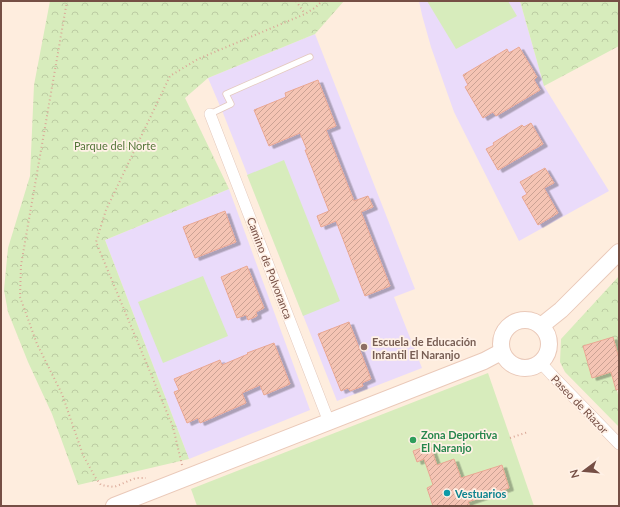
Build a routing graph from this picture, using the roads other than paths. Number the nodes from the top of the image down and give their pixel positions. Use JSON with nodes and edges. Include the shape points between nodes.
{"nodes":[{"id":1,"x":310,"y":57,"type":"dead end"},
{"id":2,"x":210,"y":114,"type":"joint"},
{"id":3,"x":619,"y":252,"type":"edge"},
{"id":4,"x":541,"y":326,"type":"junction"},
{"id":5,"x":501,"y":352,"type":"junction"},
{"id":6,"x":541,"y":363,"type":"junction"},
{"id":7,"x":329,"y":422,"type":"junction"},
{"id":8,"x":619,"y":444,"type":"edge"},
{"id":9,"x":114,"y":506,"type":"edge"}],
"edges":[{"from":1,"to":2,"type":"lane","via":[[226,94],[231,104]]},
{"from":2,"to":7,"type":"street","name":"Camino de Polvoranca"},
{"from":3,"to":4,"type":"street"},
{"from":4,"to":5,"type":"street","via":[[533,321],[516,321],[502,334]]},
{"from":4,"to":6,"type":"street","via":[[548,337],[549,347]]},
{"from":5,"to":6,"type":"street","via":[[506,360],[517,368],[532,368]]},
{"from":5,"to":7,"type":"street"},
{"from":6,"to":8,"type":"street","name":"Paseo de Riazor"},
{"from":7,"to":9,"type":"street"}]}
